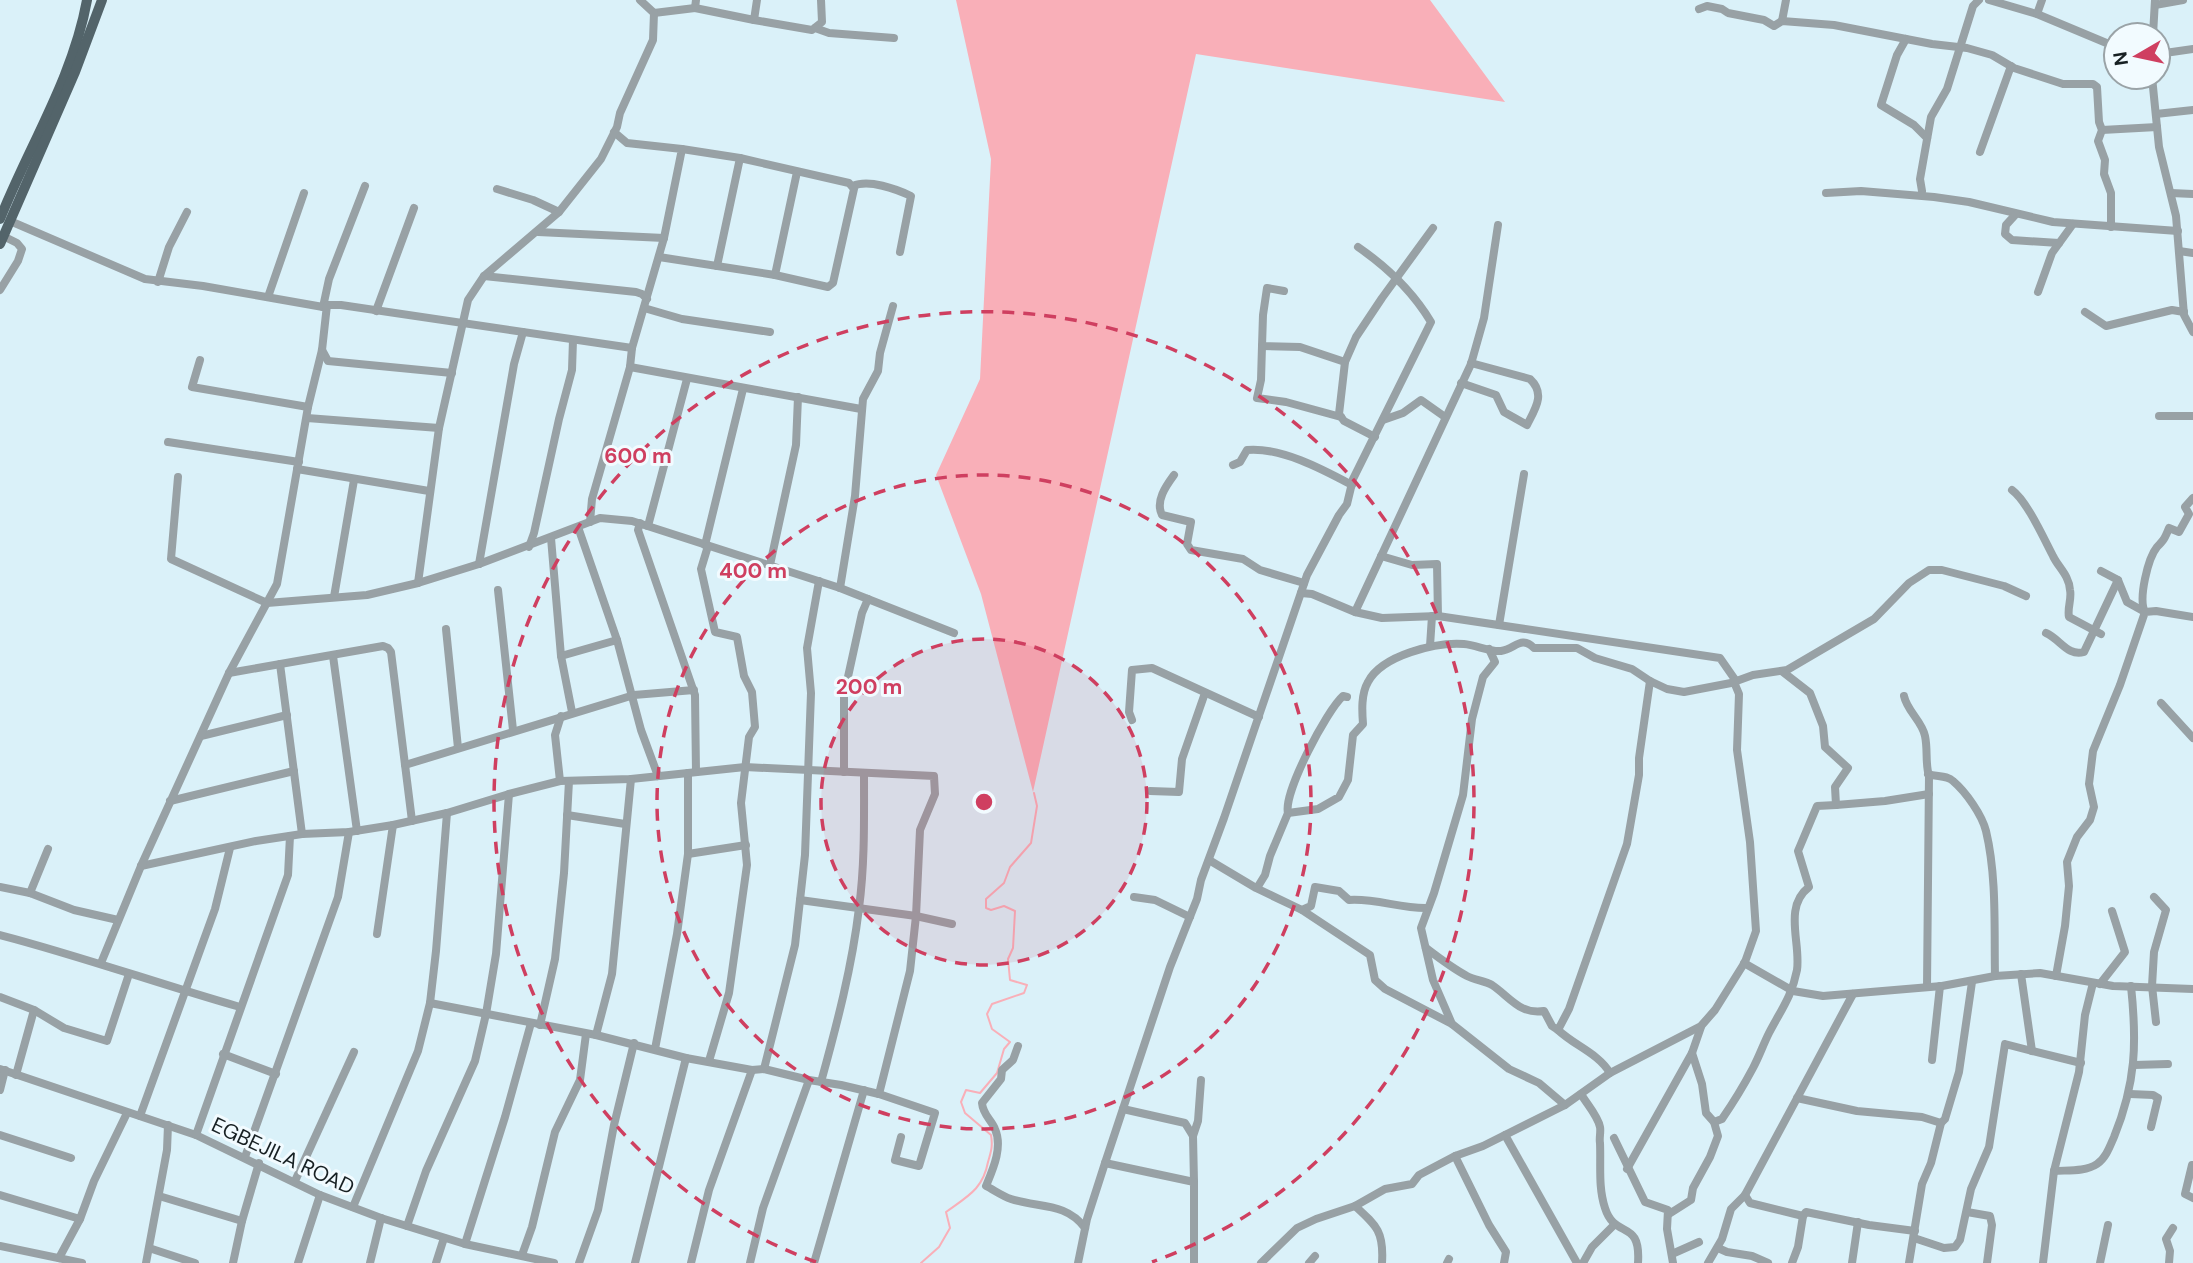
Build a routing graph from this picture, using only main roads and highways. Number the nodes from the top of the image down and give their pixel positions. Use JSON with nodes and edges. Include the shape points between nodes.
{"nodes":[{"id":1,"x":87,"y":0,"type":"edge"},
{"id":2,"x":102,"y":0,"type":"edge"},
{"id":3,"x":26,"y":173,"type":"junction"},
{"id":4,"x":5,"y":220,"type":"edge"},
{"id":5,"x":2,"y":240,"type":"edge"}],
"edges":[{"from":1,"to":3,"type":"main road","via":[[67,69]]},
{"from":2,"to":3,"type":"main road","via":[[75,72]]},
{"from":3,"to":4,"type":"main road"},
{"from":4,"to":5,"type":"main road"}]}
